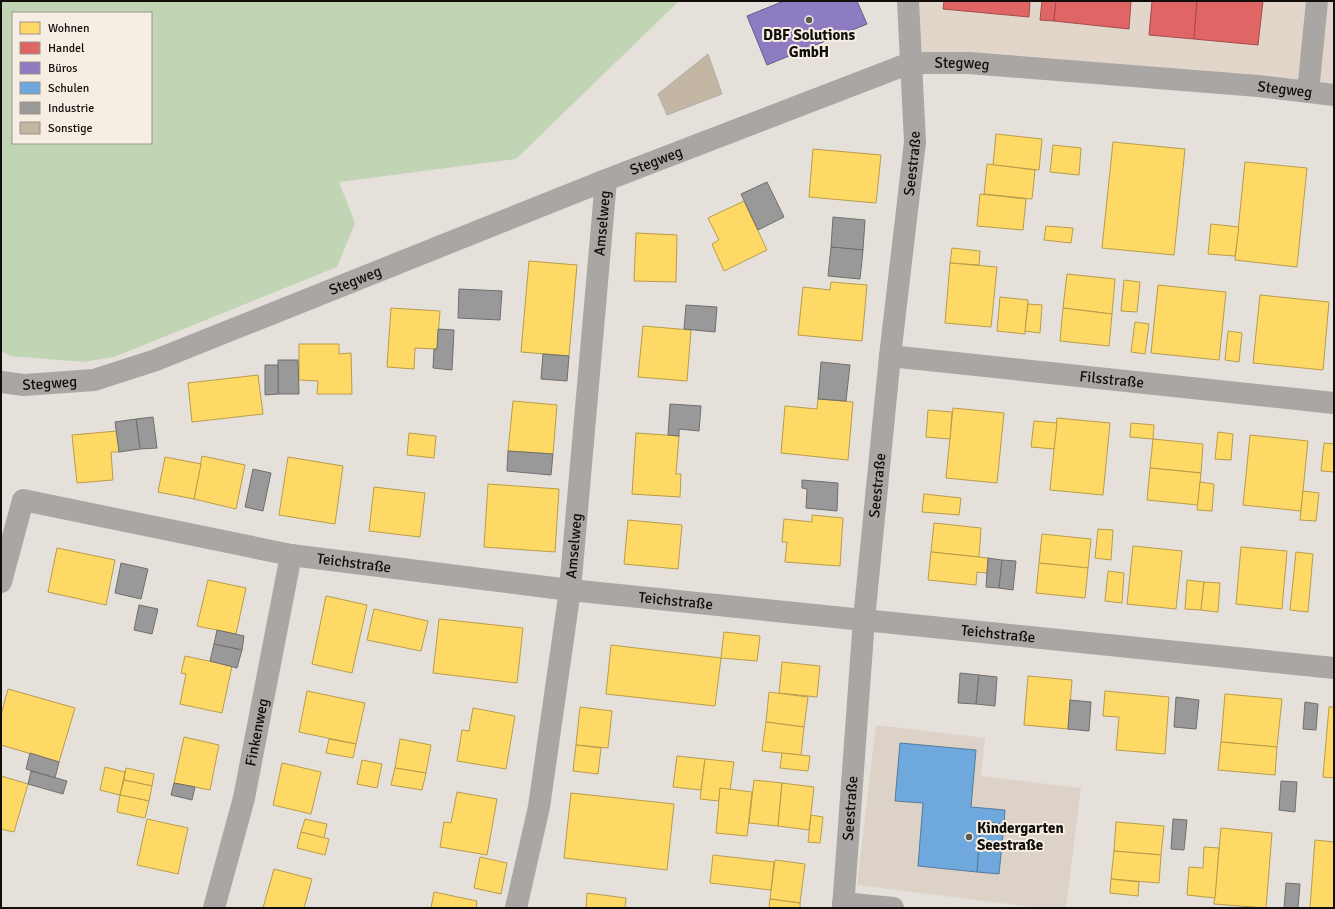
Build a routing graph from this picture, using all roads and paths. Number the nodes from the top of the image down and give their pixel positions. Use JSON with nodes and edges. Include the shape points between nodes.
{"nodes":[{"id":1,"x":908,"y":1,"type":"edge"},
{"id":2,"x":1317,"y":1,"type":"edge"},
{"id":3,"x":910,"y":63,"type":"junction"},
{"id":4,"x":1308,"y":92,"type":"junction"},
{"id":5,"x":1334,"y":95,"type":"edge"},
{"id":6,"x":606,"y":180,"type":"junction"},
{"id":7,"x":890,"y":356,"type":"junction"},
{"id":8,"x":1,"y":382,"type":"edge"},
{"id":9,"x":1334,"y":403,"type":"edge"},
{"id":10,"x":291,"y":556,"type":"junction"},
{"id":11,"x":1,"y":582,"type":"edge"},
{"id":12,"x":570,"y":590,"type":"junction"},
{"id":13,"x":864,"y":619,"type":"junction"},
{"id":14,"x":1334,"y":668,"type":"edge"},
{"id":15,"x":843,"y":905,"type":"edge"},
{"id":16,"x":214,"y":908,"type":"edge"},
{"id":17,"x":516,"y":908,"type":"edge"},
{"id":18,"x":893,"y":908,"type":"edge"}],
"edges":[{"from":1,"to":3,"type":"street","name":"Seestraße"},
{"from":2,"to":4,"type":"street"},
{"from":3,"to":4,"type":"street","name":"Stegweg","via":[[969,63]]},
{"from":3,"to":6,"type":"street","name":"Stegweg"},
{"from":3,"to":7,"type":"street","name":"Seestraße","via":[[915,142]]},
{"from":4,"to":5,"type":"street","name":"Stegweg"},
{"from":6,"to":8,"type":"street","name":"Stegweg","via":[[170,354],[100,378],[24,385]]},
{"from":6,"to":12,"type":"street","name":"Amselweg"},
{"from":7,"to":9,"type":"street","name":"Filsstraße"},
{"from":7,"to":13,"type":"street","name":"Seestraße"},
{"from":10,"to":11,"type":"street","name":"Teichstraße","via":[[23,500]]},
{"from":10,"to":12,"type":"street","name":"Teichstraße"},
{"from":10,"to":16,"type":"street","name":"Finkenweg","via":[[244,798]]},
{"from":12,"to":13,"type":"street","name":"Teichstraße"},
{"from":12,"to":17,"type":"street","name":"Amselweg","via":[[539,806]]},
{"from":13,"to":14,"type":"street","name":"Teichstraße"},
{"from":13,"to":15,"type":"street","name":"Seestraße"},
{"from":15,"to":18,"type":"street"}]}
